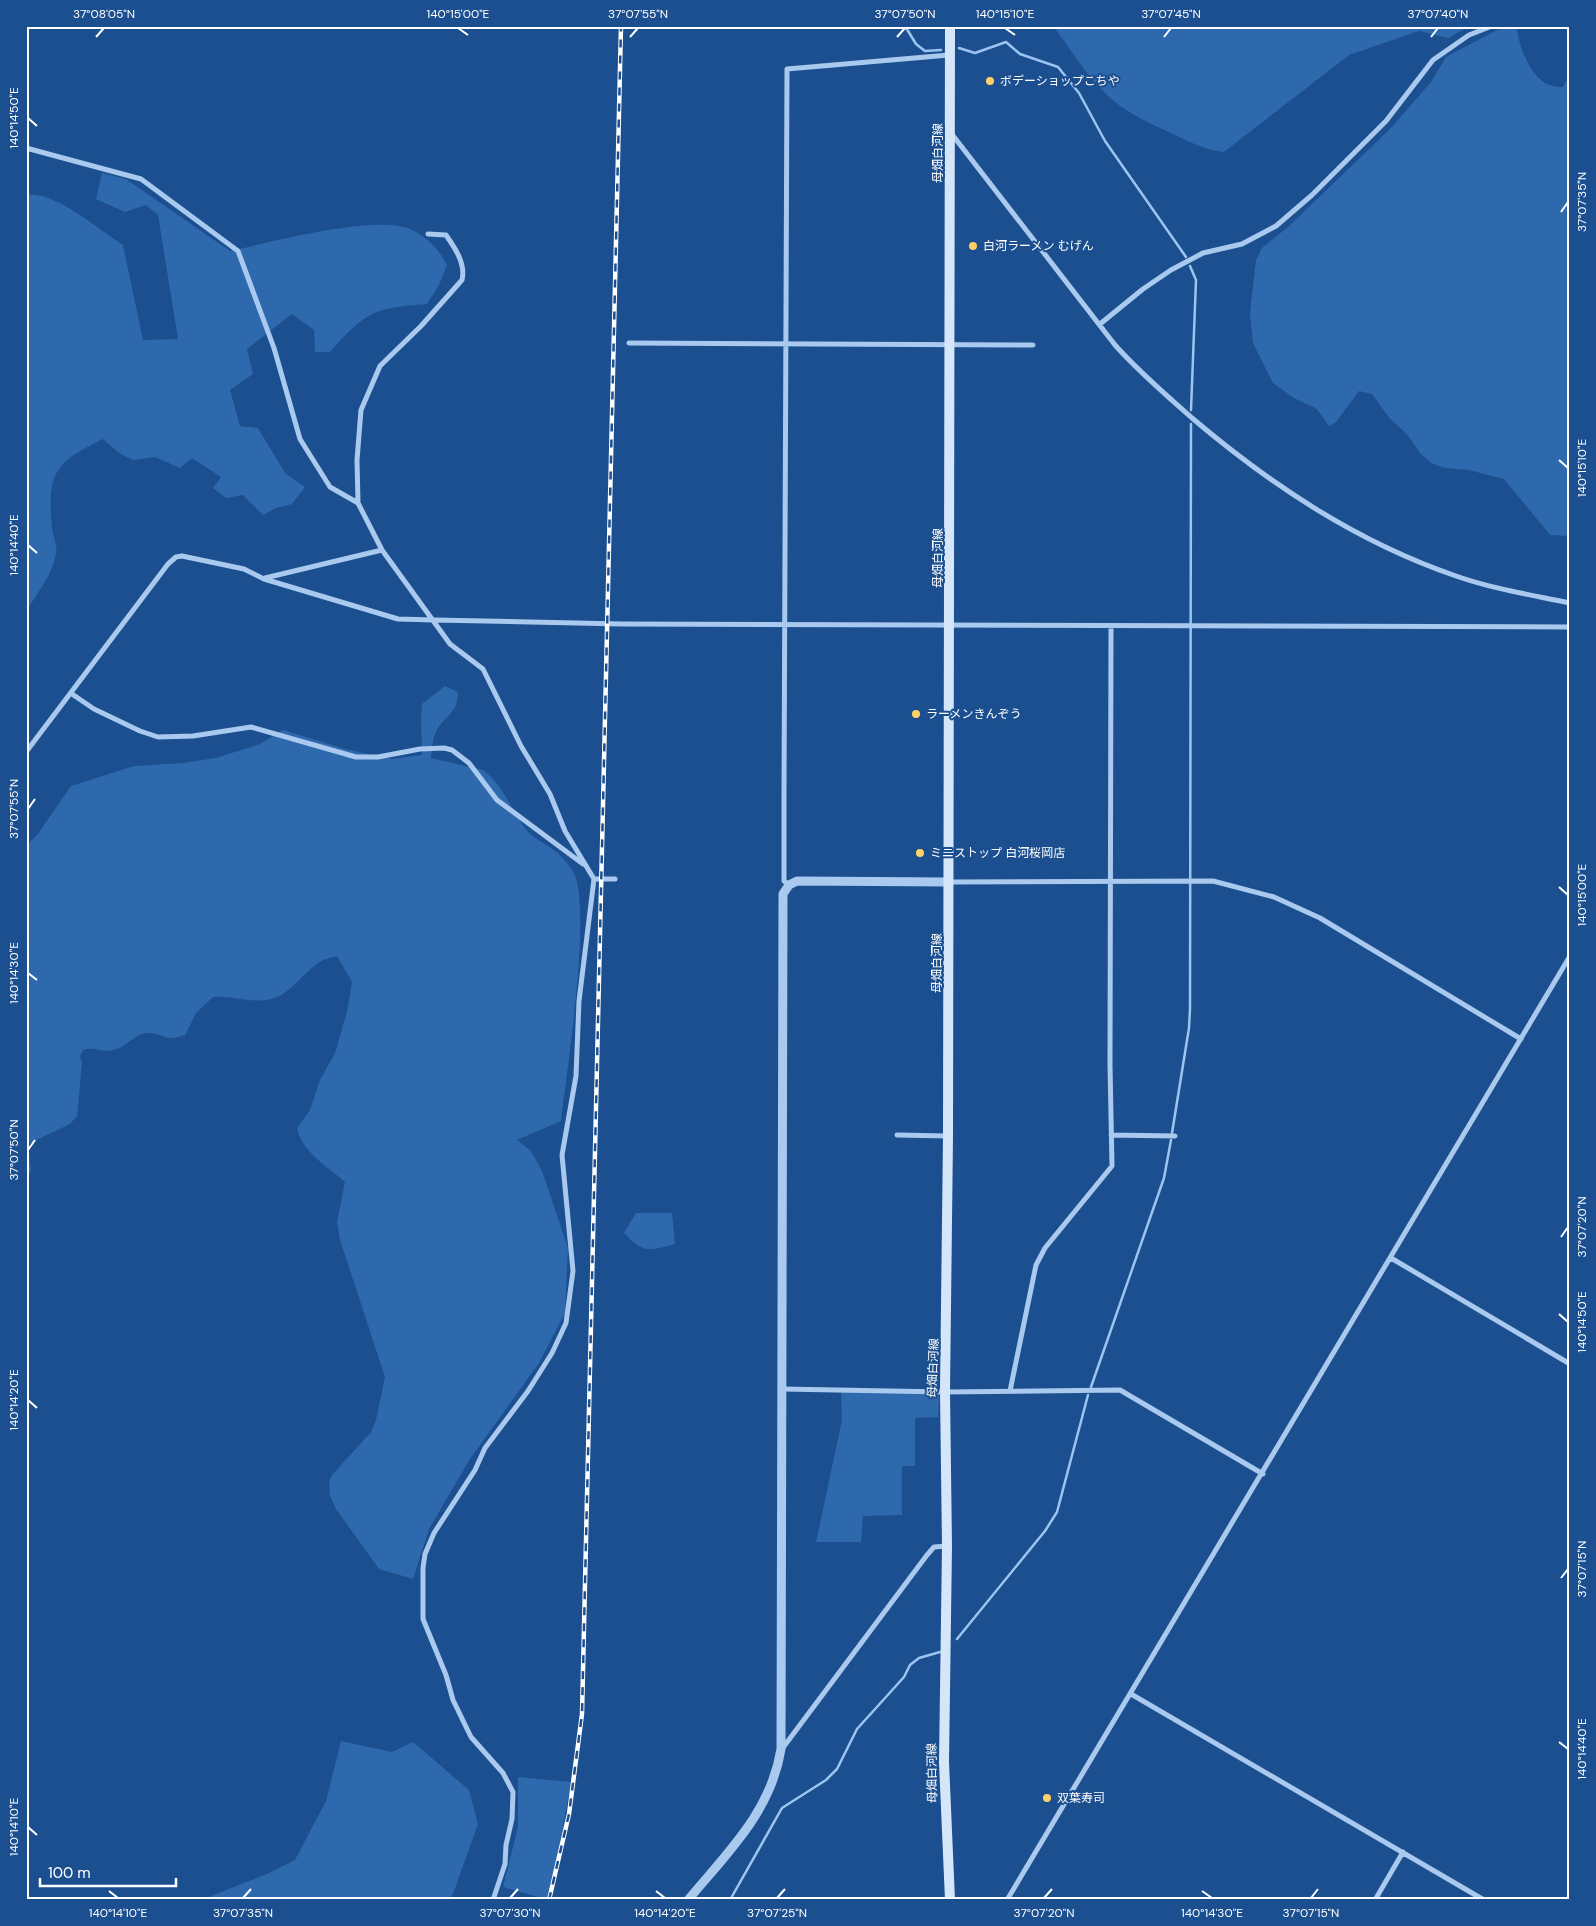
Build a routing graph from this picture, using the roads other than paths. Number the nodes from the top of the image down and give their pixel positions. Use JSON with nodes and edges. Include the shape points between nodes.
{"nodes":[{"id":1,"x":950,"y":26,"type":"edge"},
{"id":2,"x":1492,"y":26,"type":"edge"},
{"id":3,"x":949,"y":55,"type":"junction"},
{"id":4,"x":951,"y":132,"type":"junction"},
{"id":5,"x":26,"y":148,"type":"edge"},
{"id":6,"x":428,"y":234,"type":"dead end"},
{"id":7,"x":1100,"y":324,"type":"junction"},
{"id":8,"x":629,"y":343,"type":"dead end"},
{"id":9,"x":785,"y":343,"type":"junction"},
{"id":10,"x":950,"y":344,"type":"junction"},
{"id":11,"x":1033,"y":344,"type":"dead end"},
{"id":12,"x":358,"y":503,"type":"junction"},
{"id":13,"x":382,"y":550,"type":"junction"},
{"id":14,"x":264,"y":578,"type":"junction"},
{"id":15,"x":1570,"y":603,"type":"edge"},
{"id":16,"x":434,"y":620,"type":"junction"},
{"id":17,"x":785,"y":624,"type":"junction"},
{"id":18,"x":950,"y":624,"type":"junction"},
{"id":19,"x":1111,"y":627,"type":"junction"},
{"id":20,"x":1570,"y":627,"type":"edge"},
{"id":21,"x":72,"y":694,"type":"junction"},
{"id":22,"x":26,"y":752,"type":"edge"},
{"id":23,"x":585,"y":866,"type":"junction"},
{"id":24,"x":594,"y":879,"type":"junction"},
{"id":25,"x":615,"y":879,"type":"dead end"},
{"id":26,"x":949,"y":882,"type":"junction"},
{"id":27,"x":1112,"y":882,"type":"junction"},
{"id":28,"x":789,"y":885,"type":"junction"},
{"id":29,"x":1570,"y":956,"type":"edge"},
{"id":30,"x":1520,"y":1039,"type":"junction"},
{"id":31,"x":897,"y":1135,"type":"dead end"},
{"id":32,"x":1111,"y":1135,"type":"junction"},
{"id":33,"x":948,"y":1136,"type":"junction"},
{"id":34,"x":1174,"y":1136,"type":"dead end"},
{"id":35,"x":1391,"y":1258,"type":"junction"},
{"id":36,"x":1570,"y":1364,"type":"edge"},
{"id":37,"x":782,"y":1389,"type":"junction"},
{"id":38,"x":1010,"y":1391,"type":"junction"},
{"id":39,"x":945,"y":1392,"type":"junction"},
{"id":40,"x":1263,"y":1474,"type":"junction"},
{"id":41,"x":948,"y":1546,"type":"junction"},
{"id":42,"x":1131,"y":1694,"type":"junction"},
{"id":43,"x":781,"y":1749,"type":"junction"},
{"id":44,"x":1403,"y":1852,"type":"junction"},
{"id":45,"x":493,"y":1900,"type":"edge"},
{"id":46,"x":688,"y":1900,"type":"edge"},
{"id":47,"x":950,"y":1900,"type":"edge"},
{"id":48,"x":1008,"y":1900,"type":"edge"},
{"id":49,"x":1375,"y":1900,"type":"edge"},
{"id":50,"x":1484,"y":1900,"type":"edge"}],
"edges":[{"from":1,"to":3,"type":"main road","name":"母畑白河線"},
{"from":2,"to":7,"type":"street","via":[[1469,35],[1433,60],[1386,120],[1312,195],[1276,226],[1242,244],[1203,253],[1171,270]]},
{"from":3,"to":4,"type":"main road","name":"母畑白河線"},
{"from":3,"to":9,"type":"street","via":[[787,69]]},
{"from":4,"to":7,"type":"street"},
{"from":4,"to":10,"type":"main road","name":"母畑白河線"},
{"from":5,"to":12,"type":"street","via":[[141,179],[238,251],[274,348],[300,439],[330,487]]},
{"from":6,"to":12,"type":"street","via":[[446,235],[456,250],[464,274],[421,326],[380,366],[362,410]]},
{"from":7,"to":15,"type":"street","via":[[1151,383],[1234,453],[1316,510],[1374,541],[1456,576]]},
{"from":8,"to":9,"type":"street"},
{"from":9,"to":10,"type":"street"},
{"from":9,"to":17,"type":"street"},
{"from":10,"to":11,"type":"street"},
{"from":10,"to":18,"type":"main road","name":"母畑白河線"},
{"from":12,"to":13,"type":"street"},
{"from":13,"to":14,"type":"street"},
{"from":13,"to":16,"type":"street"},
{"from":14,"to":16,"type":"street","via":[[398,619]]},
{"from":14,"to":21,"type":"street","via":[[244,569],[176,557]]},
{"from":16,"to":17,"type":"street"},
{"from":16,"to":23,"type":"street","via":[[450,644],[483,669]]},
{"from":17,"to":18,"type":"street"},
{"from":17,"to":28,"type":"street","via":[[784,881]]},
{"from":18,"to":19,"type":"street"},
{"from":18,"to":26,"type":"main road","name":"母畑白河線"},
{"from":19,"to":20,"type":"street"},
{"from":19,"to":27,"type":"street"},
{"from":21,"to":22,"type":"street"},
{"from":21,"to":23,"type":"street","via":[[94,709],[158,736],[193,736],[251,727],[356,757],[378,757],[420,749],[452,750],[469,763],[497,800]]},
{"from":23,"to":24,"type":"street"},
{"from":24,"to":25,"type":"street"},
{"from":24,"to":45,"type":"street","via":[[579,1001],[576,1076],[562,1155],[573,1271],[566,1323],[528,1392],[485,1448],[475,1470],[434,1533],[423,1568],[424,1619],[453,1700],[471,1737],[503,1773],[513,1792],[505,1864]]},
{"from":26,"to":27,"type":"street"},
{"from":26,"to":28,"type":"street","via":[[797,881]]},
{"from":26,"to":33,"type":"main road","name":"母畑白河線"},
{"from":27,"to":30,"type":"street","via":[[1213,881],[1300,907]]},
{"from":27,"to":32,"type":"street"},
{"from":28,"to":37,"type":"street","via":[[783,894]]},
{"from":29,"to":30,"type":"street"},
{"from":30,"to":35,"type":"street"},
{"from":31,"to":33,"type":"street"},
{"from":32,"to":34,"type":"street"},
{"from":32,"to":38,"type":"street","via":[[1110,1171],[1045,1248],[1036,1265]]},
{"from":33,"to":39,"type":"main road","name":"母畑白河線"},
{"from":35,"to":36,"type":"street"},
{"from":35,"to":40,"type":"street"},
{"from":37,"to":39,"type":"street"},
{"from":37,"to":43,"type":"street"},
{"from":38,"to":39,"type":"street"},
{"from":38,"to":40,"type":"street","via":[[1120,1390]]},
{"from":39,"to":41,"type":"main road","name":"母畑白河線"},
{"from":40,"to":42,"type":"street"},
{"from":41,"to":43,"type":"street","via":[[934,1547],[927,1555]]},
{"from":41,"to":47,"type":"main road","name":"母畑白河線","via":[[944,1762]]},
{"from":42,"to":44,"type":"street"},
{"from":42,"to":48,"type":"street"},
{"from":43,"to":46,"type":"street","via":[[778,1772],[753,1821]]},
{"from":44,"to":49,"type":"street"},
{"from":44,"to":50,"type":"street"}]}
